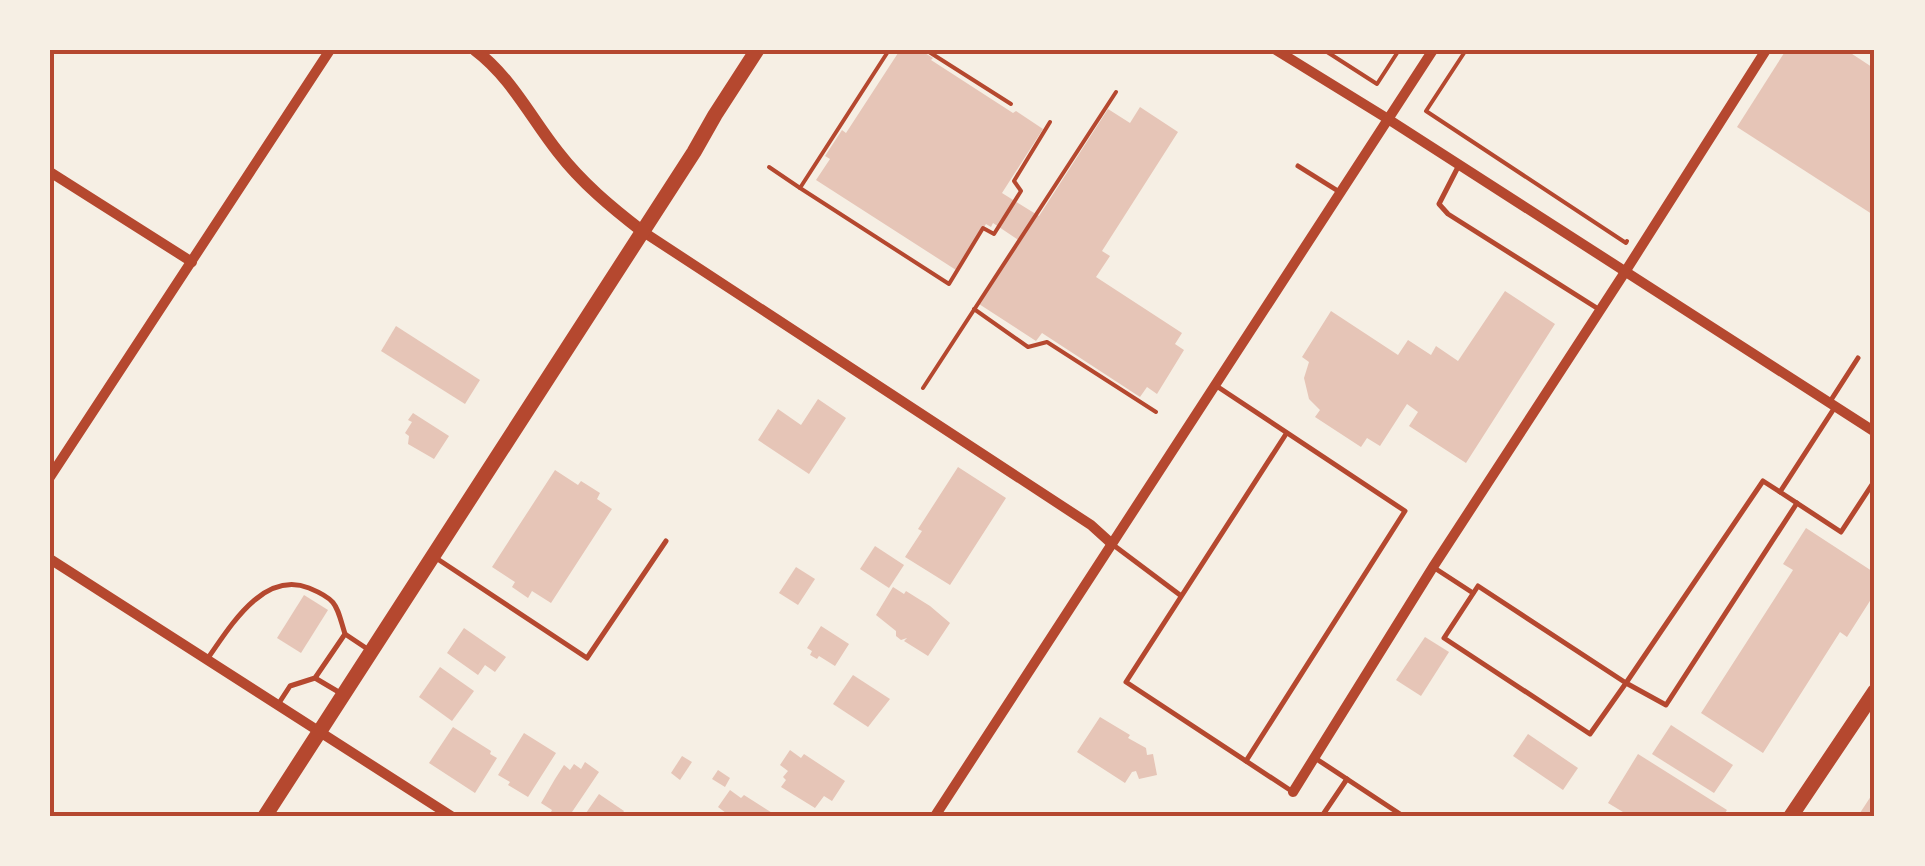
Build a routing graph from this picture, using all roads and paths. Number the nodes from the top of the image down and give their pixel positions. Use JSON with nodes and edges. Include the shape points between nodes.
{"nodes":[{"id":1,"x":330,"y":50,"type":"edge"},
{"id":2,"x":476,"y":50,"type":"edge"},
{"id":3,"x":757,"y":50,"type":"edge"},
{"id":4,"x":890,"y":50,"type":"edge"},
{"id":5,"x":926,"y":50,"type":"edge"},
{"id":6,"x":1276,"y":50,"type":"edge"},
{"id":7,"x":1324,"y":50,"type":"edge"},
{"id":8,"x":1400,"y":50,"type":"edge"},
{"id":9,"x":1433,"y":50,"type":"edge"},
{"id":10,"x":1466,"y":50,"type":"edge"},
{"id":11,"x":1766,"y":50,"type":"edge"},
{"id":12,"x":1116,"y":92,"type":"dead end"},
{"id":13,"x":1011,"y":104,"type":"dead end"},
{"id":14,"x":1388,"y":119,"type":"junction"},
{"id":15,"x":1050,"y":122,"type":"dead end"},
{"id":16,"x":1458,"y":164,"type":"junction"},
{"id":17,"x":1298,"y":166,"type":"dead end"},
{"id":18,"x":769,"y":167,"type":"dead end"},
{"id":19,"x":50,"y":172,"type":"edge"},
{"id":20,"x":800,"y":188,"type":"junction"},
{"id":21,"x":1340,"y":192,"type":"junction"},
{"id":22,"x":1636,"y":227,"type":"dead end"},
{"id":23,"x":642,"y":231,"type":"junction"},
{"id":24,"x":192,"y":262,"type":"junction"},
{"id":25,"x":1625,"y":272,"type":"junction"},
{"id":26,"x":974,"y":309,"type":"junction"},
{"id":27,"x":1600,"y":310,"type":"junction"},
{"id":28,"x":1858,"y":358,"type":"dead end"},
{"id":29,"x":1214,"y":385,"type":"junction"},
{"id":30,"x":922,"y":388,"type":"dead end"},
{"id":31,"x":1832,"y":405,"type":"junction"},
{"id":32,"x":1156,"y":412,"type":"dead end"},
{"id":33,"x":1875,"y":432,"type":"edge"},
{"id":34,"x":1286,"y":434,"type":"junction"},
{"id":35,"x":50,"y":477,"type":"edge"},
{"id":36,"x":1875,"y":480,"type":"edge"},
{"id":37,"x":1780,"y":492,"type":"junction"},
{"id":38,"x":1797,"y":503,"type":"junction"},
{"id":39,"x":666,"y":541,"type":"dead end"},
{"id":40,"x":1112,"y":544,"type":"junction"},
{"id":41,"x":433,"y":556,"type":"junction"},
{"id":42,"x":50,"y":560,"type":"edge"},
{"id":43,"x":1433,"y":567,"type":"junction"},
{"id":44,"x":1473,"y":594,"type":"junction"},
{"id":45,"x":1180,"y":595,"type":"junction"},
{"id":46,"x":345,"y":634,"type":"junction"},
{"id":47,"x":372,"y":652,"type":"junction"},
{"id":48,"x":207,"y":660,"type":"junction"},
{"id":49,"x":314,"y":678,"type":"junction"},
{"id":50,"x":1626,"y":683,"type":"junction"},
{"id":51,"x":1875,"y":690,"type":"edge"},
{"id":52,"x":344,"y":695,"type":"junction"},
{"id":53,"x":278,"y":705,"type":"junction"},
{"id":54,"x":320,"y":732,"type":"junction"},
{"id":55,"x":1315,"y":758,"type":"junction"},
{"id":56,"x":1246,"y":761,"type":"junction"},
{"id":57,"x":1347,"y":779,"type":"junction"},
{"id":58,"x":1293,"y":792,"type":"joint"},
{"id":59,"x":265,"y":816,"type":"edge"},
{"id":60,"x":451,"y":816,"type":"edge"},
{"id":61,"x":934,"y":816,"type":"edge"},
{"id":62,"x":1322,"y":816,"type":"edge"},
{"id":63,"x":1403,"y":816,"type":"edge"},
{"id":64,"x":1792,"y":816,"type":"edge"}],
"edges":[{"from":1,"to":24,"type":"street"},
{"from":2,"to":23,"type":"street","via":[[580,179]]},
{"from":3,"to":23,"type":"main road"},
{"from":4,"to":20,"type":"path"},
{"from":5,"to":13,"type":"path"},
{"from":6,"to":14,"type":"street"},
{"from":7,"to":8,"type":"path","via":[[1377,84]]},
{"from":9,"to":14,"type":"street"},
{"from":10,"to":22,"type":"path","via":[[1426,112],[1626,243]]},
{"from":11,"to":25,"type":"street"},
{"from":12,"to":26,"type":"path"},
{"from":14,"to":16,"type":"street"},
{"from":14,"to":21,"type":"street"},
{"from":15,"to":20,"type":"path","via":[[1014,181],[1021,191],[1012,206],[994,234],[982,228],[948,284]]},
{"from":16,"to":25,"type":"street"},
{"from":16,"to":27,"type":"lane","via":[[1439,204],[1448,214]]},
{"from":17,"to":21,"type":"lane"},
{"from":18,"to":20,"type":"path"},
{"from":19,"to":24,"type":"street"},
{"from":21,"to":29,"type":"street"},
{"from":23,"to":40,"type":"street"},
{"from":23,"to":41,"type":"main road"},
{"from":24,"to":35,"type":"street"},
{"from":25,"to":27,"type":"street"},
{"from":25,"to":31,"type":"street"},
{"from":26,"to":30,"type":"path"},
{"from":26,"to":32,"type":"path","via":[[1028,346],[1047,342]]},
{"from":27,"to":43,"type":"street"},
{"from":28,"to":31,"type":"lane"},
{"from":29,"to":34,"type":"lane"},
{"from":29,"to":40,"type":"street"},
{"from":31,"to":33,"type":"street"},
{"from":31,"to":37,"type":"lane"},
{"from":34,"to":45,"type":"lane"},
{"from":34,"to":56,"type":"lane","via":[[1406,511]]},
{"from":36,"to":38,"type":"lane","via":[[1841,532]]},
{"from":37,"to":38,"type":"lane"},
{"from":37,"to":50,"type":"lane","via":[[1763,481]]},
{"from":38,"to":50,"type":"lane","via":[[1666,705]]},
{"from":39,"to":41,"type":"lane","via":[[587,658]]},
{"from":40,"to":45,"type":"lane"},
{"from":40,"to":61,"type":"street"},
{"from":41,"to":47,"type":"main road"},
{"from":42,"to":48,"type":"street"},
{"from":43,"to":44,"type":"lane"},
{"from":43,"to":55,"type":"street"},
{"from":44,"to":50,"type":"lane","via":[[1478,586]]},
{"from":44,"to":50,"type":"lane","via":[[1444,638],[1590,734]]},
{"from":45,"to":56,"type":"lane","via":[[1126,682]]},
{"from":46,"to":47,"type":"lane"},
{"from":46,"to":48,"type":"lane","via":[[335,602],[288,584],[247,606]]},
{"from":46,"to":49,"type":"lane"},
{"from":47,"to":52,"type":"main road"},
{"from":48,"to":53,"type":"street"},
{"from":49,"to":52,"type":"lane"},
{"from":49,"to":53,"type":"lane","via":[[290,686]]},
{"from":51,"to":64,"type":"main road"},
{"from":52,"to":54,"type":"main road"},
{"from":53,"to":54,"type":"street"},
{"from":54,"to":59,"type":"main road"},
{"from":54,"to":60,"type":"street"},
{"from":55,"to":57,"type":"lane"},
{"from":55,"to":58,"type":"street"},
{"from":56,"to":58,"type":"lane"},
{"from":57,"to":62,"type":"lane"},
{"from":57,"to":63,"type":"lane"}]}
